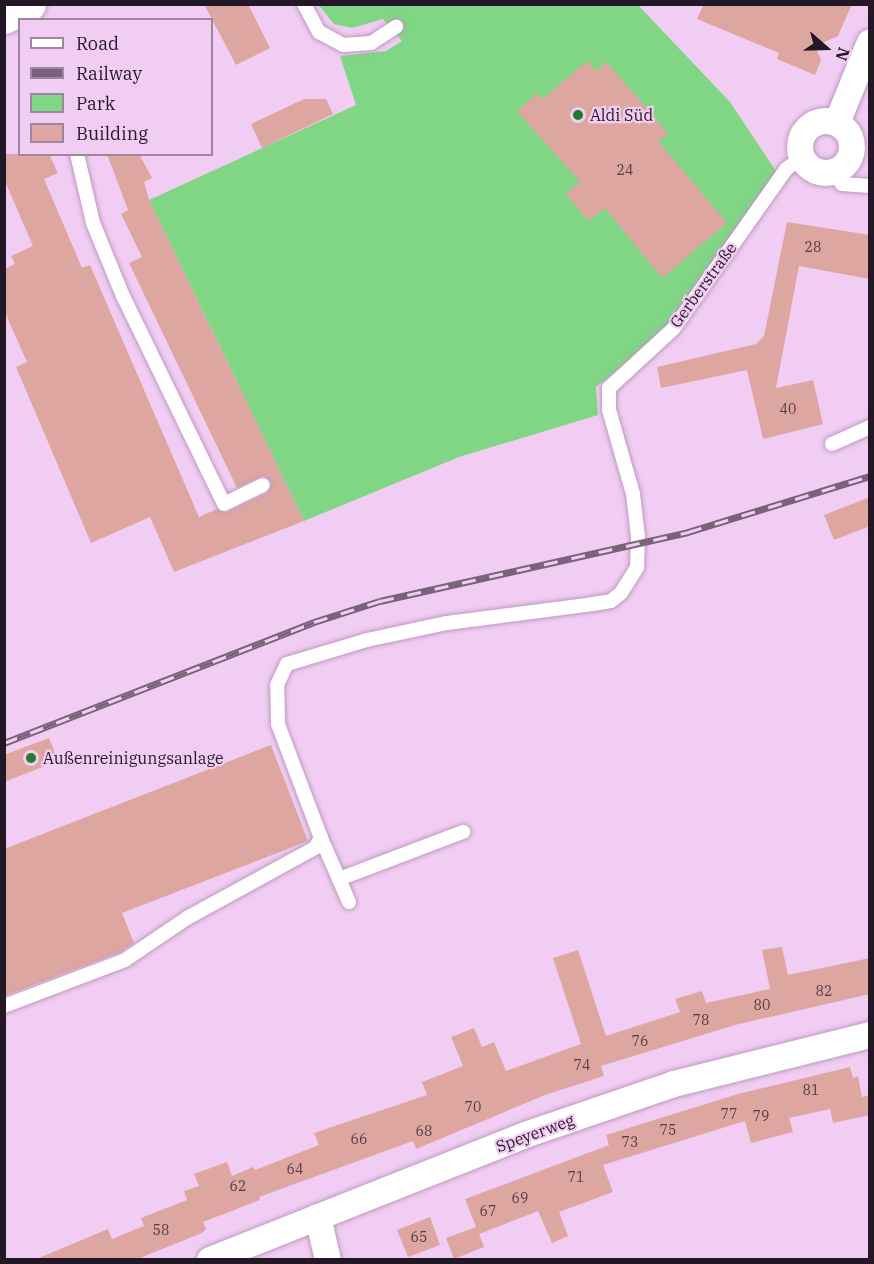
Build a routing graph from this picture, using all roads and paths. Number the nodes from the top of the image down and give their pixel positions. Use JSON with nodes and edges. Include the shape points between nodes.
{"nodes":[{"id":1,"x":29,"y":4,"type":"edge"},
{"id":2,"x":304,"y":4,"type":"edge"},
{"id":3,"x":4,"y":17,"type":"edge"},
{"id":4,"x":36,"y":18,"type":"edge"},
{"id":5,"x":396,"y":27,"type":"dead end"},
{"id":6,"x":870,"y":42,"type":"edge"},
{"id":7,"x":837,"y":123,"type":"junction"},
{"id":8,"x":77,"y":156,"type":"edge"},
{"id":9,"x":802,"y":158,"type":"junction"},
{"id":10,"x":834,"y":174,"type":"junction"},
{"id":11,"x":870,"y":186,"type":"edge"},
{"id":12,"x":870,"y":427,"type":"edge"},
{"id":13,"x":832,"y":444,"type":"dead end"},
{"id":14,"x":263,"y":485,"type":"dead end"},
{"id":15,"x":463,"y":832,"type":"dead end"},
{"id":16,"x":321,"y":838,"type":"junction"},
{"id":17,"x":339,"y":879,"type":"junction"},
{"id":18,"x":349,"y":902,"type":"dead end"},
{"id":19,"x":4,"y":1006,"type":"edge"},
{"id":20,"x":870,"y":1035,"type":"edge"},
{"id":21,"x":318,"y":1217,"type":"junction"},
{"id":22,"x":210,"y":1260,"type":"edge"},
{"id":23,"x":328,"y":1260,"type":"edge"}],
"edges":[{"from":1,"to":3,"type":"street"},
{"from":1,"to":4,"type":"lane"},
{"from":2,"to":5,"type":"lane","via":[[319,32],[343,45],[371,43]]},
{"from":6,"to":7,"type":"street"},
{"from":7,"to":9,"type":"street","via":[[825,121],[809,128],[802,137]]},
{"from":7,"to":10,"type":"street","via":[[851,138],[852,152],[844,168]]},
{"from":8,"to":14,"type":"lane","via":[[93,223],[123,296],[224,504]]},
{"from":9,"to":10,"type":"street","via":[[812,170]]},
{"from":9,"to":16,"type":"lane","name":"Gerberstraße","via":[[786,169],[674,328],[609,388],[609,410],[634,501],[639,551],[630,581],[611,601],[459,621],[367,640],[287,664],[280,672],[276,703],[279,730]]},
{"from":10,"to":11,"type":"lane","via":[[842,184]]},
{"from":12,"to":13,"type":"lane"},
{"from":15,"to":17,"type":"lane"},
{"from":16,"to":17,"type":"lane"},
{"from":16,"to":19,"type":"lane","via":[[315,848],[187,918],[125,960]]},
{"from":17,"to":18,"type":"lane"},
{"from":20,"to":21,"type":"street","name":"Speyerweg","via":[[674,1084],[525,1135]]},
{"from":21,"to":22,"type":"street","name":"Speyerweg"},
{"from":21,"to":23,"type":"street"}]}
